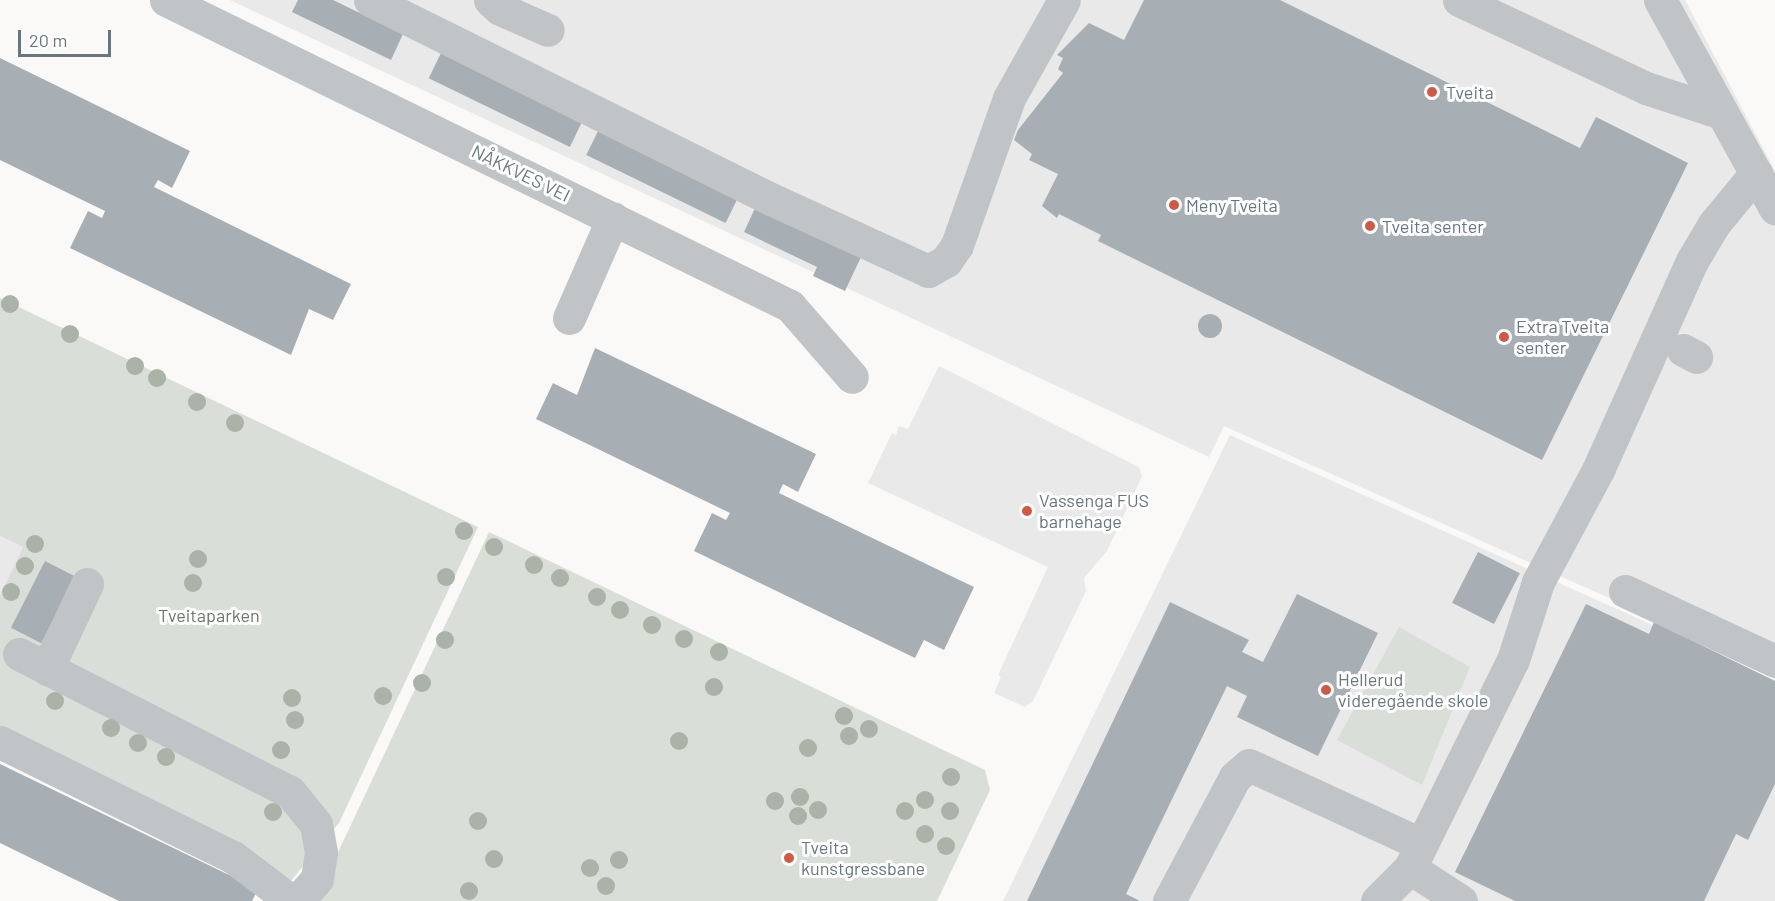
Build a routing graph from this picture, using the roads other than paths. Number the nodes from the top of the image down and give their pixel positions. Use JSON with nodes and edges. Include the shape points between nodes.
{"nodes":[{"id":1,"x":166,"y":0,"type":"edge"},
{"id":2,"x":370,"y":0,"type":"edge"},
{"id":3,"x":490,"y":0,"type":"edge"},
{"id":4,"x":1064,"y":0,"type":"edge"},
{"id":5,"x":1460,"y":0,"type":"edge"},
{"id":6,"x":1660,"y":0,"type":"edge"},
{"id":7,"x":212,"y":10,"type":"edge"},
{"id":8,"x":549,"y":30,"type":"dead end"},
{"id":9,"x":1722,"y":113,"type":"junction"},
{"id":10,"x":1756,"y":173,"type":"junction"},
{"id":11,"x":1775,"y":208,"type":"edge"},
{"id":12,"x":613,"y":218,"type":"junction"},
{"id":13,"x":569,"y":318,"type":"dead end"},
{"id":14,"x":852,"y":377,"type":"dead end"},
{"id":15,"x":87,"y":584,"type":"dead end"},
{"id":16,"x":1625,"y":591,"type":"dead end"},
{"id":17,"x":19,"y":654,"type":"dead end"},
{"id":18,"x":1775,"y":661,"type":"edge"},
{"id":19,"x":47,"y":669,"type":"junction"},
{"id":20,"x":0,"y":742,"type":"edge"},
{"id":21,"x":1416,"y":856,"type":"junction"},
{"id":22,"x":291,"y":901,"type":"edge"},
{"id":23,"x":297,"y":901,"type":"edge"},
{"id":24,"x":1169,"y":901,"type":"edge"},
{"id":25,"x":1377,"y":901,"type":"edge"},
{"id":26,"x":1461,"y":901,"type":"edge"}],
"edges":[{"from":1,"to":7,"type":"street","name":"NÅKKVES VEI"},
{"from":2,"to":4,"type":"street","via":[[771,199],[928,271],[946,261],[957,245],[1009,98]]},
{"from":3,"to":8,"type":"street","via":[[500,9]]},
{"from":5,"to":9,"type":"street","via":[[1646,88]]},
{"from":6,"to":9,"type":"street"},
{"from":7,"to":12,"type":"street","name":"NÅKKVES VEI"},
{"from":9,"to":10,"type":"street"},
{"from":10,"to":11,"type":"street"},
{"from":10,"to":21,"type":"street","via":[[1714,224],[1692,261],[1598,470],[1538,582],[1513,660]]},
{"from":12,"to":13,"type":"street"},
{"from":12,"to":14,"type":"street","name":"NÅKKVES VEI","via":[[790,306]]},
{"from":15,"to":19,"type":"street"},
{"from":16,"to":18,"type":"street"},
{"from":17,"to":19,"type":"street"},
{"from":19,"to":23,"type":"street","via":[[272,782],[304,805],[315,824],[322,864],[317,879]]},
{"from":20,"to":22,"type":"street","via":[[233,858]]},
{"from":21,"to":24,"type":"street","via":[[1249,765],[1235,777]]},
{"from":21,"to":25,"type":"street"},
{"from":21,"to":26,"type":"street"}]}
